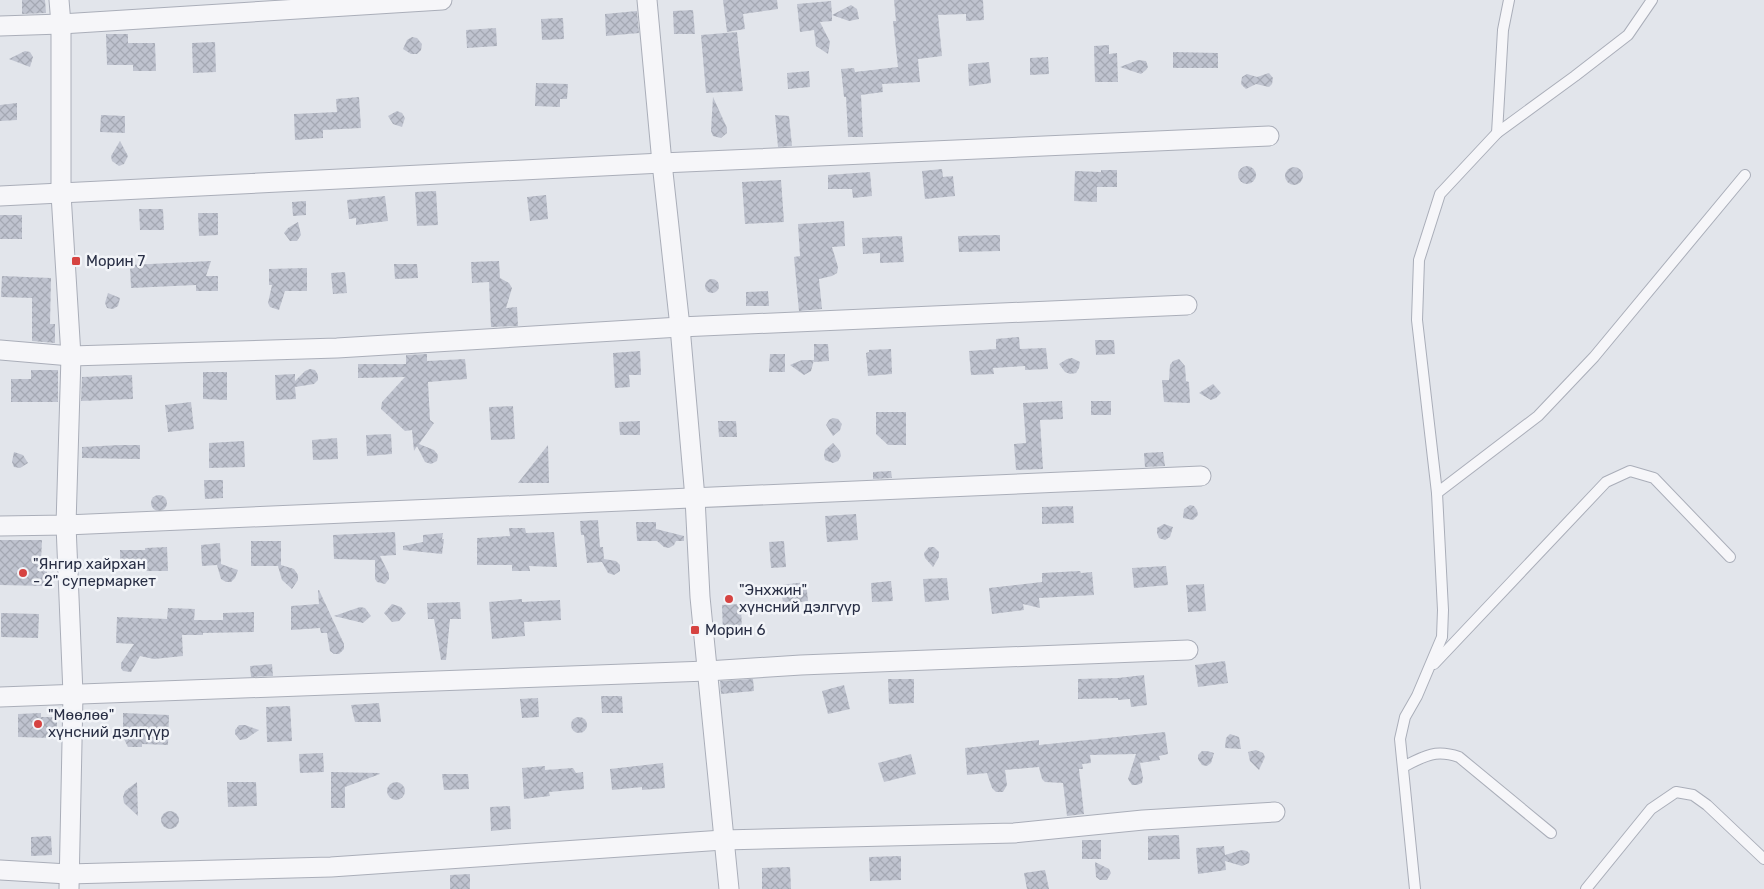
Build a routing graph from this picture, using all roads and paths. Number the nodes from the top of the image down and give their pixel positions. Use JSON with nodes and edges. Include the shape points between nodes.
{"nodes":[{"id":1,"x":59,"y":0,"type":"edge"},
{"id":2,"x":442,"y":0,"type":"edge"},
{"id":3,"x":647,"y":0,"type":"edge"},
{"id":4,"x":1509,"y":0,"type":"edge"},
{"id":5,"x":1652,"y":0,"type":"edge"},
{"id":6,"x":61,"y":24,"type":"junction"},
{"id":7,"x":0,"y":26,"type":"edge"},
{"id":8,"x":1497,"y":133,"type":"junction"},
{"id":9,"x":1269,"y":136,"type":"dead end"},
{"id":10,"x":662,"y":163,"type":"junction"},
{"id":11,"x":1745,"y":174,"type":"dead end"},
{"id":12,"x":61,"y":194,"type":"junction"},
{"id":13,"x":0,"y":196,"type":"edge"},
{"id":14,"x":1187,"y":304,"type":"dead end"},
{"id":15,"x":680,"y":328,"type":"junction"},
{"id":16,"x":0,"y":350,"type":"edge"},
{"id":17,"x":71,"y":356,"type":"junction"},
{"id":18,"x":1201,"y":476,"type":"dead end"},
{"id":19,"x":1437,"y":493,"type":"junction"},
{"id":20,"x":695,"y":498,"type":"junction"},
{"id":21,"x":66,"y":525,"type":"junction"},
{"id":22,"x":0,"y":526,"type":"edge"},
{"id":23,"x":1730,"y":557,"type":"dead end"},
{"id":24,"x":1188,"y":650,"type":"dead end"},
{"id":25,"x":1428,"y":670,"type":"junction"},
{"id":26,"x":707,"y":671,"type":"junction"},
{"id":27,"x":72,"y":694,"type":"junction"},
{"id":28,"x":0,"y":697,"type":"edge"},
{"id":29,"x":1403,"y":767,"type":"junction"},
{"id":30,"x":1275,"y":812,"type":"dead end"},
{"id":31,"x":1551,"y":832,"type":"dead end"},
{"id":32,"x":723,"y":840,"type":"junction"},
{"id":33,"x":1764,"y":859,"type":"edge"},
{"id":34,"x":0,"y":870,"type":"edge"},
{"id":35,"x":68,"y":882,"type":"edge"},
{"id":36,"x":729,"y":889,"type":"edge"},
{"id":37,"x":1415,"y":889,"type":"edge"},
{"id":38,"x":1586,"y":889,"type":"edge"}],
"edges":[{"from":1,"to":6,"type":"street"},
{"from":2,"to":6,"type":"street"},
{"from":3,"to":10,"type":"street"},
{"from":4,"to":8,"type":"lane","via":[[1503,30]]},
{"from":5,"to":8,"type":"lane","via":[[1628,35]]},
{"from":6,"to":7,"type":"street"},
{"from":6,"to":12,"type":"street"},
{"from":8,"to":19,"type":"lane","via":[[1440,194],[1419,260],[1417,320]]},
{"from":9,"to":10,"type":"street"},
{"from":10,"to":12,"type":"street"},
{"from":10,"to":15,"type":"street"},
{"from":11,"to":19,"type":"lane","via":[[1594,357],[1545,409]]},
{"from":12,"to":13,"type":"street"},
{"from":12,"to":17,"type":"street"},
{"from":14,"to":15,"type":"street"},
{"from":15,"to":17,"type":"street","via":[[337,348]]},
{"from":15,"to":20,"type":"street"},
{"from":16,"to":17,"type":"street"},
{"from":17,"to":21,"type":"street"},
{"from":18,"to":20,"type":"street"},
{"from":19,"to":25,"type":"lane","via":[[1442,637]]},
{"from":20,"to":21,"type":"street"},
{"from":20,"to":26,"type":"street"},
{"from":21,"to":22,"type":"street"},
{"from":21,"to":27,"type":"street"},
{"from":23,"to":25,"type":"lane","via":[[1654,478],[1630,471],[1606,482]]},
{"from":24,"to":26,"type":"street"},
{"from":25,"to":29,"type":"lane","via":[[1405,717],[1400,739]]},
{"from":26,"to":27,"type":"street"},
{"from":26,"to":32,"type":"street"},
{"from":27,"to":28,"type":"street"},
{"from":27,"to":35,"type":"street"},
{"from":29,"to":31,"type":"lane","via":[[1429,754],[1446,752],[1459,757]]},
{"from":29,"to":37,"type":"lane"},
{"from":30,"to":32,"type":"street","via":[[1143,820],[1014,833]]},
{"from":32,"to":35,"type":"street"},
{"from":32,"to":36,"type":"street"},
{"from":33,"to":38,"type":"lane","via":[[1694,795],[1676,792],[1651,809]]},
{"from":34,"to":35,"type":"street"}]}
